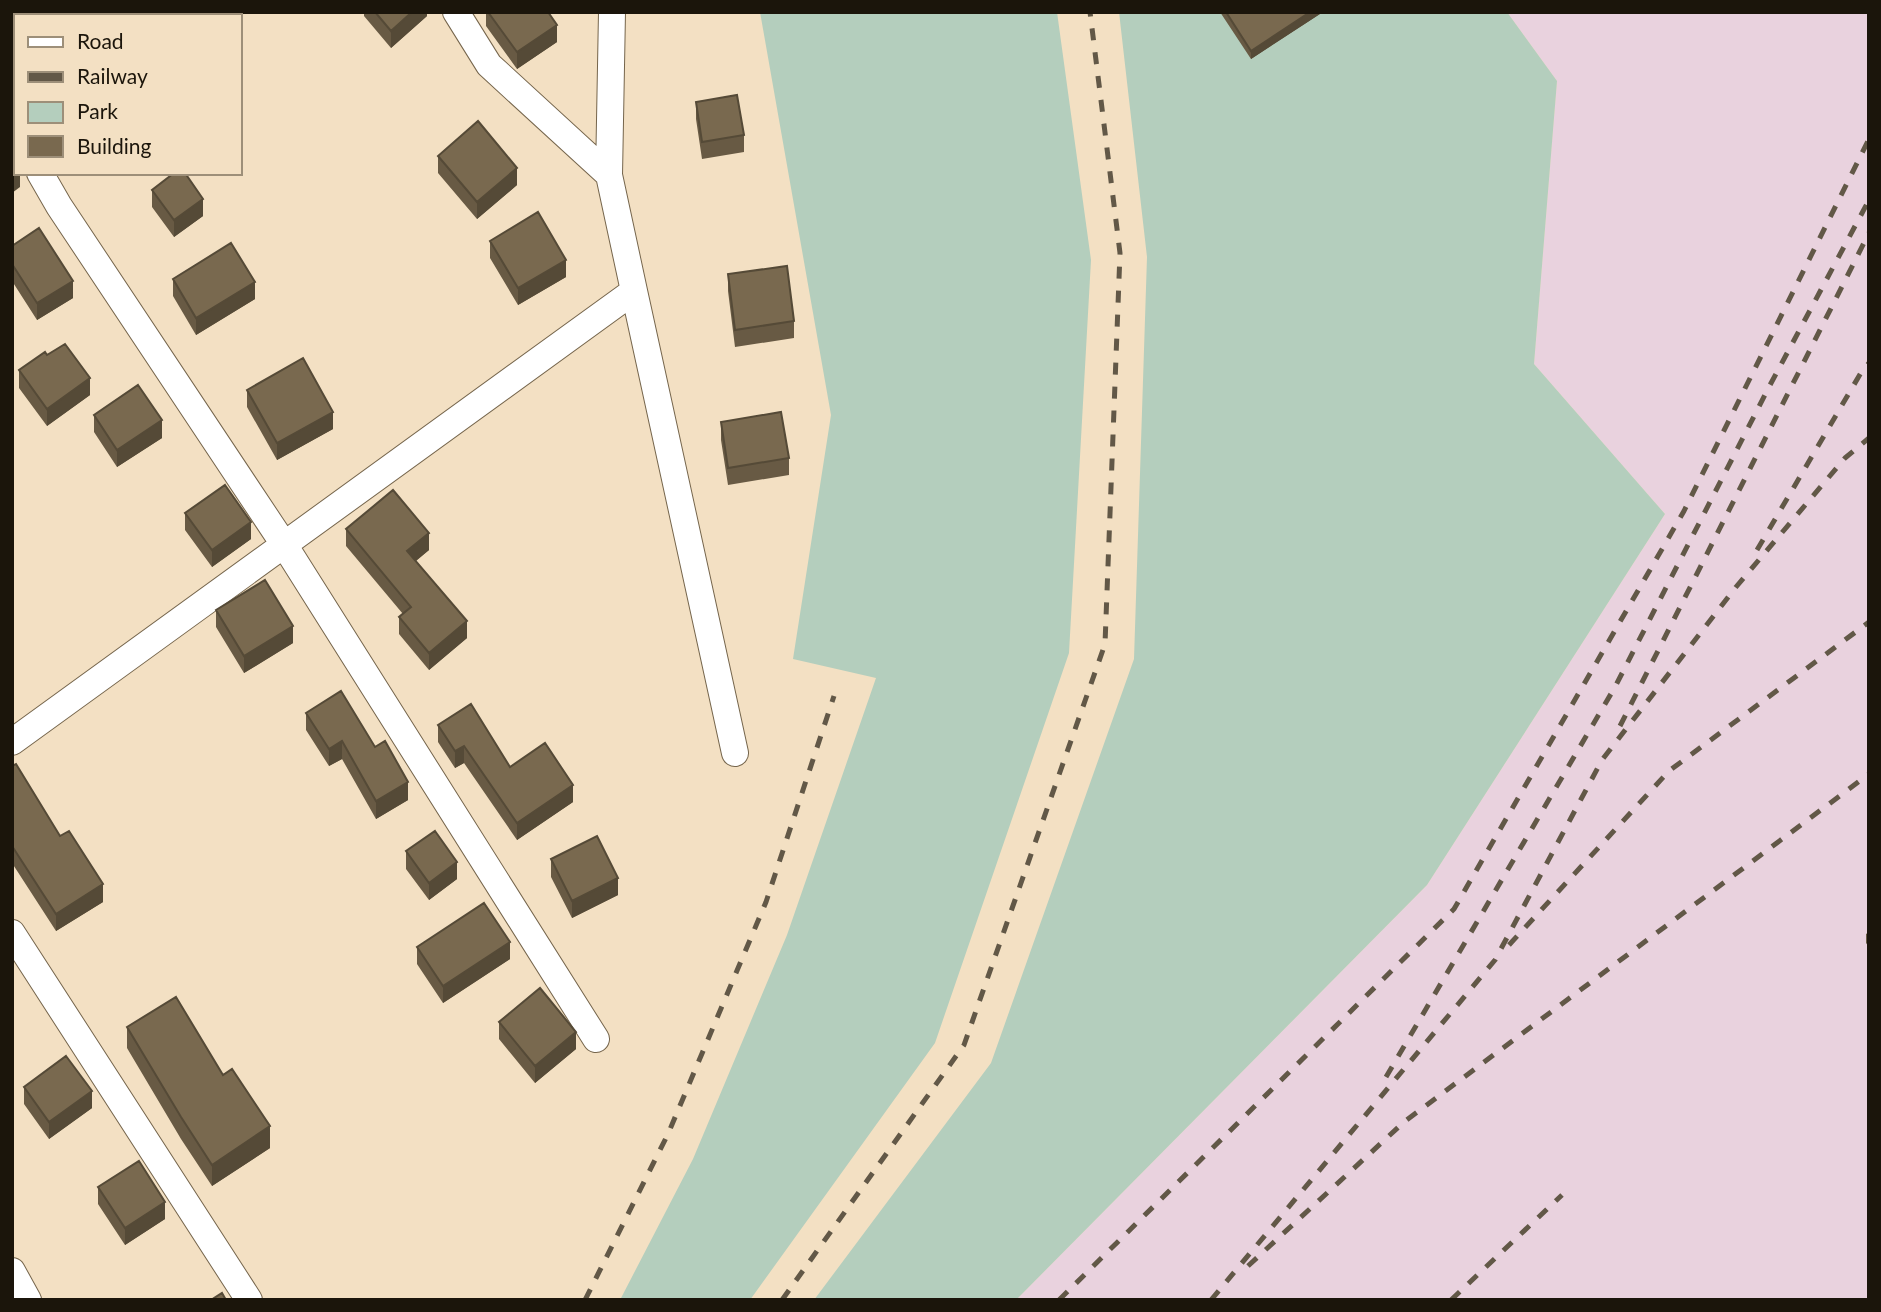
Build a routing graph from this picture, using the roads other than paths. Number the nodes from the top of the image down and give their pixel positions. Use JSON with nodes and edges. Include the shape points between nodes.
{"nodes":[{"id":1,"x":456,"y":12,"type":"edge"},
{"id":2,"x":612,"y":12,"type":"edge"},
{"id":3,"x":41,"y":175,"type":"edge"},
{"id":4,"x":609,"y":175,"type":"junction"},
{"id":5,"x":634,"y":291,"type":"junction"},
{"id":6,"x":285,"y":546,"type":"junction"},
{"id":7,"x":12,"y":742,"type":"edge"},
{"id":8,"x":735,"y":753,"type":"dead end"},
{"id":9,"x":12,"y":933,"type":"edge"},
{"id":10,"x":596,"y":1039,"type":"dead end"},
{"id":11,"x":12,"y":1272,"type":"edge"},
{"id":12,"x":28,"y":1300,"type":"edge"},
{"id":13,"x":249,"y":1300,"type":"edge"}],
"edges":[{"from":1,"to":4,"type":"street","via":[[489,65]]},
{"from":2,"to":4,"type":"street"},
{"from":3,"to":6,"type":"street"},
{"from":4,"to":5,"type":"street"},
{"from":5,"to":6,"type":"street"},
{"from":5,"to":8,"type":"street"},
{"from":6,"to":7,"type":"street"},
{"from":6,"to":10,"type":"street"},
{"from":9,"to":13,"type":"street"},
{"from":11,"to":12,"type":"street"}]}
